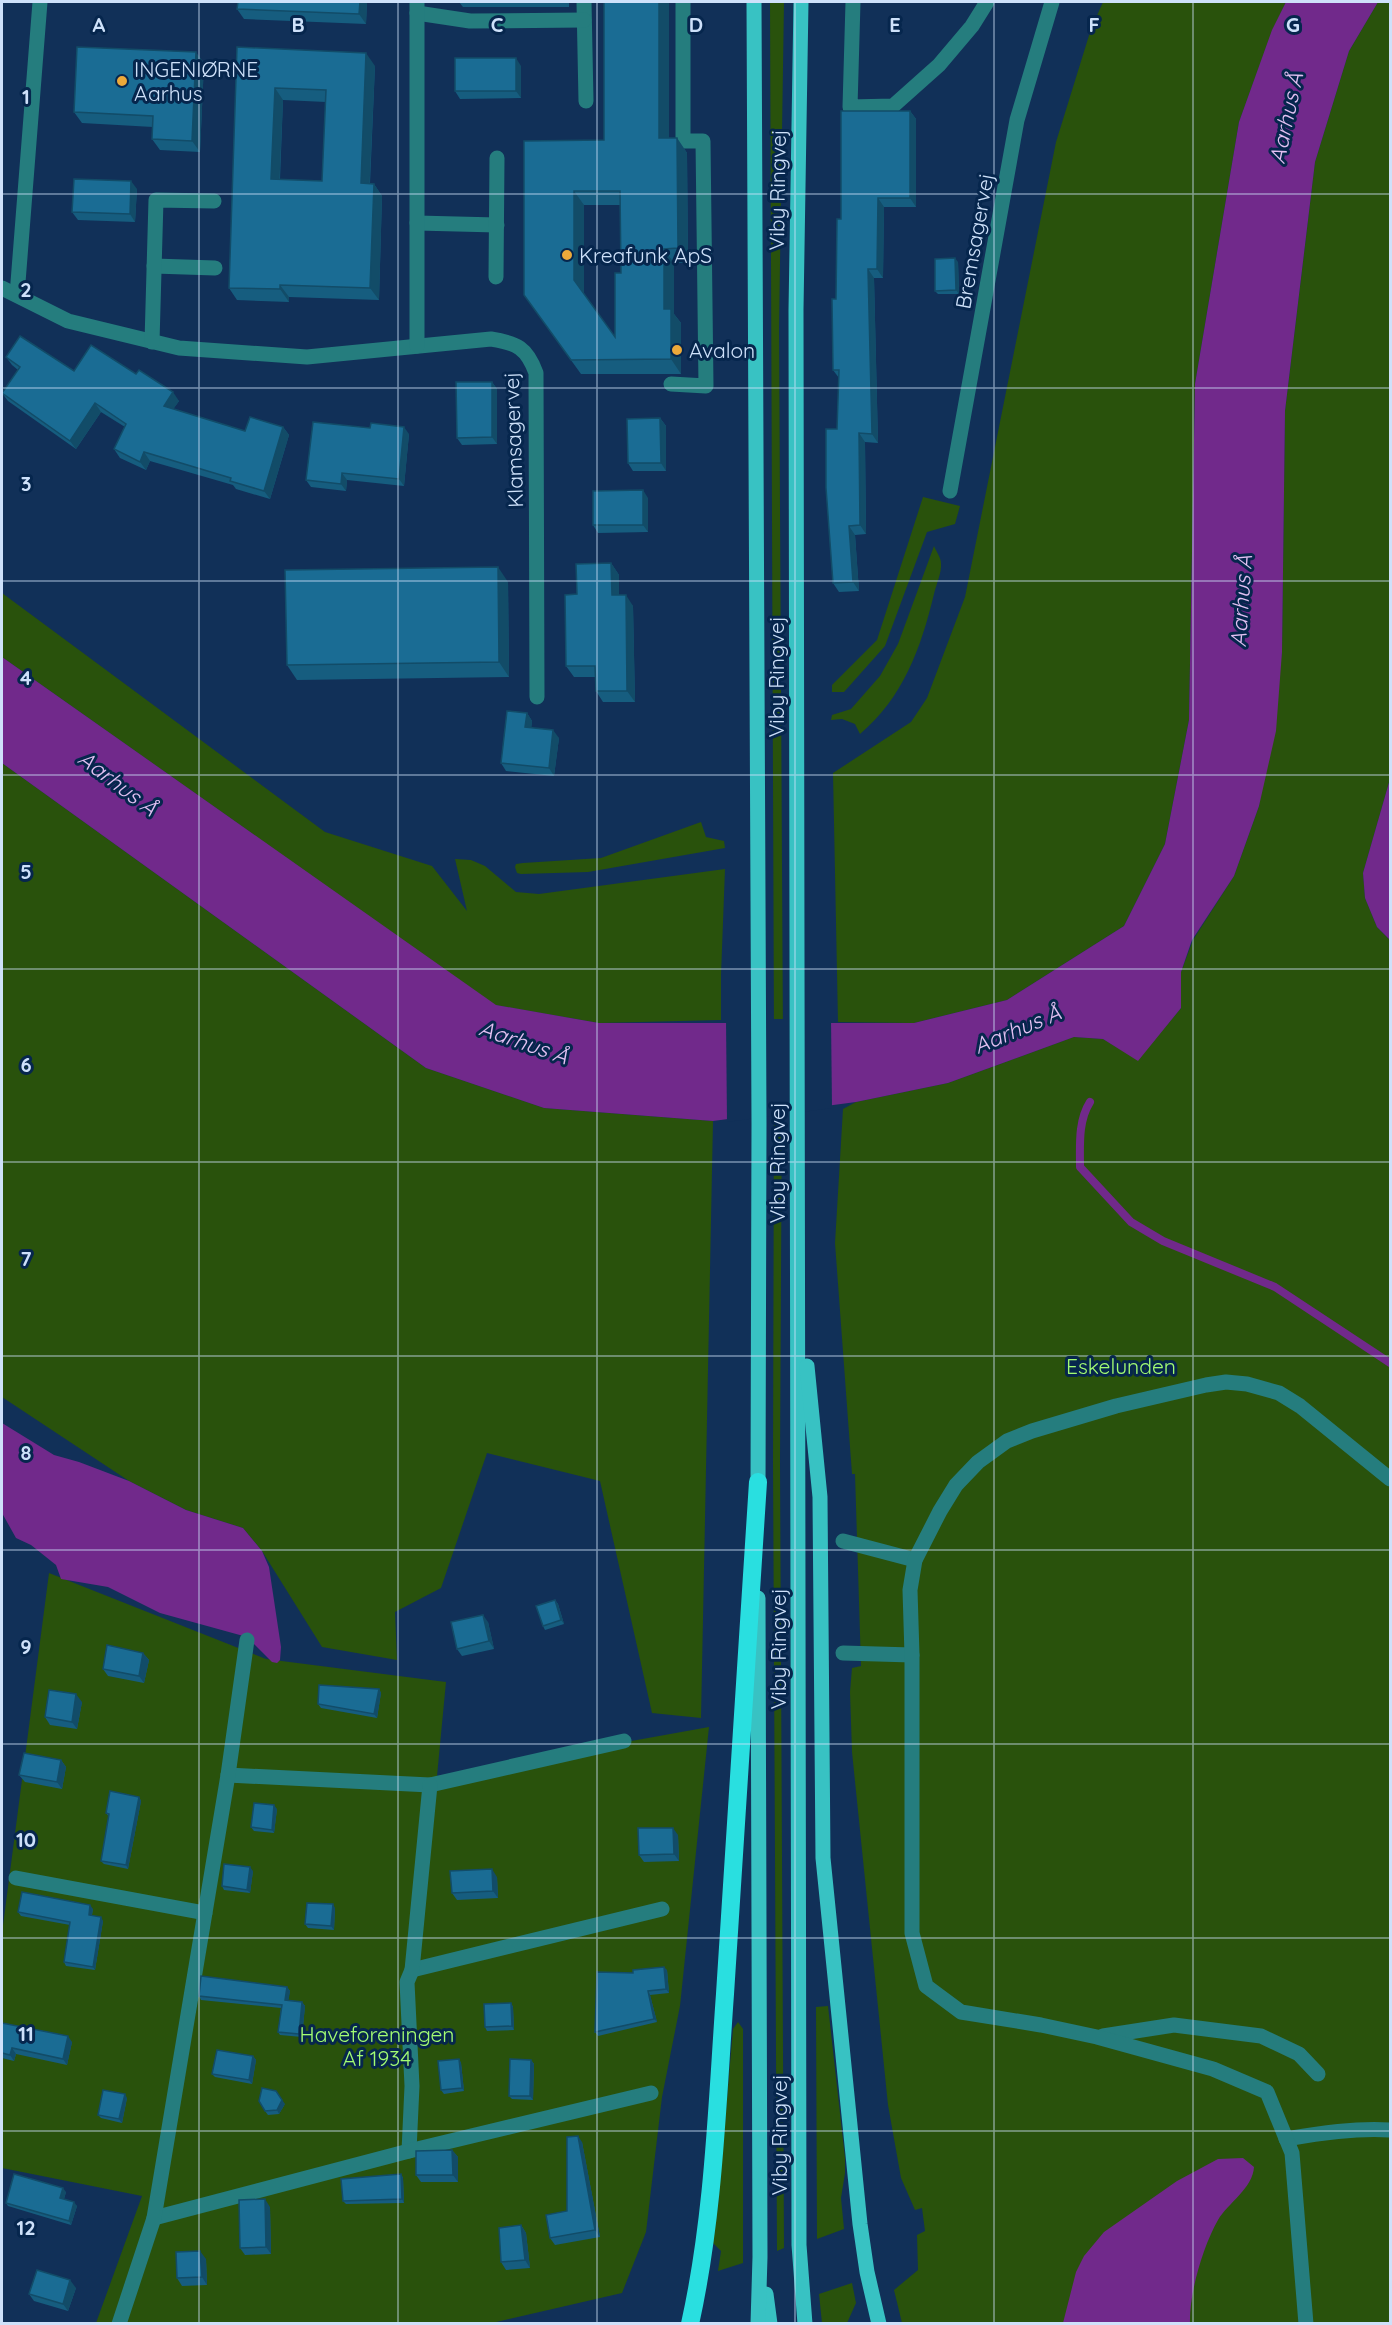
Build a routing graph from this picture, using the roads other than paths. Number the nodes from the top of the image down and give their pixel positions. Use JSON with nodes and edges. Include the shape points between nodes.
{"nodes":[{"id":1,"x":40,"y":2,"type":"edge"},
{"id":2,"x":584,"y":2,"type":"edge"},
{"id":3,"x":683,"y":2,"type":"edge"},
{"id":4,"x":754,"y":2,"type":"edge"},
{"id":5,"x":801,"y":2,"type":"edge"},
{"id":6,"x":853,"y":2,"type":"edge"},
{"id":7,"x":987,"y":2,"type":"edge"},
{"id":8,"x":1052,"y":2,"type":"edge"},
{"id":9,"x":417,"y":7,"type":"edge"},
{"id":10,"x":584,"y":20,"type":"junction"},
{"id":11,"x":586,"y":101,"type":"dead end"},
{"id":12,"x":497,"y":158,"type":"dead end"},
{"id":13,"x":214,"y":201,"type":"dead end"},
{"id":14,"x":417,"y":223,"type":"junction"},
{"id":15,"x":497,"y":225,"type":"junction"},
{"id":16,"x":154,"y":266,"type":"junction"},
{"id":17,"x":215,"y":268,"type":"dead end"},
{"id":18,"x":496,"y":277,"type":"dead end"},
{"id":19,"x":2,"y":288,"type":"edge"},
{"id":20,"x":17,"y":295,"type":"junction"},
{"id":21,"x":152,"y":342,"type":"junction"},
{"id":22,"x":417,"y":346,"type":"junction"},
{"id":23,"x":671,"y":384,"type":"edge"},
{"id":24,"x":950,"y":491,"type":"dead end"},
{"id":25,"x":537,"y":697,"type":"dead end"},
{"id":26,"x":798,"y":1280,"type":"junction"},
{"id":27,"x":1390,"y":1479,"type":"edge"},
{"id":28,"x":758,"y":1482,"type":"junction"},
{"id":29,"x":843,"y":1541,"type":"dead end"},
{"id":30,"x":915,"y":1560,"type":"junction"},
{"id":31,"x":247,"y":1641,"type":"dead end"},
{"id":32,"x":843,"y":1653,"type":"dead end"},
{"id":33,"x":912,"y":1655,"type":"junction"},
{"id":34,"x":624,"y":1741,"type":"dead end"},
{"id":35,"x":228,"y":1775,"type":"junction"},
{"id":36,"x":430,"y":1785,"type":"junction"},
{"id":37,"x":16,"y":1878,"type":"dead end"},
{"id":38,"x":662,"y":1909,"type":"dead end"},
{"id":39,"x":205,"y":1913,"type":"junction"},
{"id":40,"x":412,"y":1970,"type":"junction"},
{"id":41,"x":1097,"y":2037,"type":"junction"},
{"id":42,"x":1318,"y":2074,"type":"dead end"},
{"id":43,"x":651,"y":2093,"type":"dead end"},
{"id":44,"x":1390,"y":2130,"type":"edge"},
{"id":45,"x":1286,"y":2139,"type":"junction"},
{"id":46,"x":408,"y":2151,"type":"junction"},
{"id":47,"x":154,"y":2218,"type":"junction"},
{"id":48,"x":764,"y":2319,"type":"edge"},
{"id":49,"x":119,"y":2324,"type":"edge"},
{"id":50,"x":690,"y":2324,"type":"edge"},
{"id":51,"x":805,"y":2324,"type":"edge"},
{"id":52,"x":879,"y":2324,"type":"edge"},
{"id":53,"x":1306,"y":2324,"type":"edge"}],
"edges":[{"from":1,"to":20,"type":"street"},
{"from":2,"to":10,"type":"street"},
{"from":3,"to":23,"type":"street","via":[[684,141],[703,141],[706,386]]},
{"from":4,"to":28,"type":"main road","name":"Viby Ringvej"},
{"from":5,"to":26,"type":"main road","name":"Viby Ringvej","via":[[796,310]]},
{"from":6,"to":7,"type":"street","via":[[850,107],[893,106],[939,65]]},
{"from":8,"to":24,"type":"street","name":"Bremsagervej","via":[[1017,120]]},
{"from":9,"to":10,"type":"street","via":[[470,21]]},
{"from":9,"to":14,"type":"street"},
{"from":10,"to":11,"type":"street"},
{"from":12,"to":15,"type":"street"},
{"from":13,"to":16,"type":"street","via":[[156,200]]},
{"from":14,"to":15,"type":"street"},
{"from":14,"to":22,"type":"street"},
{"from":15,"to":18,"type":"street"},
{"from":16,"to":17,"type":"street"},
{"from":16,"to":21,"type":"street"},
{"from":19,"to":20,"type":"street","name":"Klamsagervej"},
{"from":20,"to":21,"type":"street","name":"Klamsagervej","via":[[68,321]]},
{"from":21,"to":22,"type":"street","name":"Klamsagervej","via":[[179,348],[307,357]]},
{"from":22,"to":25,"type":"street","name":"Klamsagervej","via":[[507,341],[531,359],[536,373]]},
{"from":26,"to":51,"type":"main road","name":"Viby Ringvej","via":[[799,2245]]},
{"from":26,"to":52,"type":"main road","via":[[820,1497],[823,1858],[860,2224]]},
{"from":27,"to":30,"type":"street","via":[[1279,1393],[1247,1384],[1206,1385],[1116,1406],[1007,1442],[978,1462],[956,1485]]},
{"from":28,"to":48,"type":"main road","name":"Viby Ringvej","via":[[760,2257]]},
{"from":28,"to":50,"type":"highway","via":[[709,2205]]},
{"from":29,"to":30,"type":"street"},
{"from":30,"to":33,"type":"street","via":[[910,1590]]},
{"from":31,"to":35,"type":"street"},
{"from":32,"to":33,"type":"street"},
{"from":33,"to":41,"type":"street","via":[[912,1933],[926,1986],[961,2012]]},
{"from":34,"to":36,"type":"street"},
{"from":35,"to":36,"type":"street"},
{"from":35,"to":39,"type":"street"},
{"from":36,"to":40,"type":"street"},
{"from":37,"to":39,"type":"street"},
{"from":38,"to":40,"type":"street"},
{"from":39,"to":47,"type":"street"},
{"from":40,"to":46,"type":"street","via":[[407,1982],[412,2086]]},
{"from":41,"to":42,"type":"street","via":[[1174,2025],[1261,2036],[1299,2054]]},
{"from":41,"to":45,"type":"street","via":[[1213,2069],[1267,2092]]},
{"from":43,"to":46,"type":"street"},
{"from":44,"to":45,"type":"street","via":[[1363,2128]]},
{"from":45,"to":53,"type":"street","via":[[1292,2153]]},
{"from":46,"to":47,"type":"street"},
{"from":47,"to":49,"type":"street"}]}
